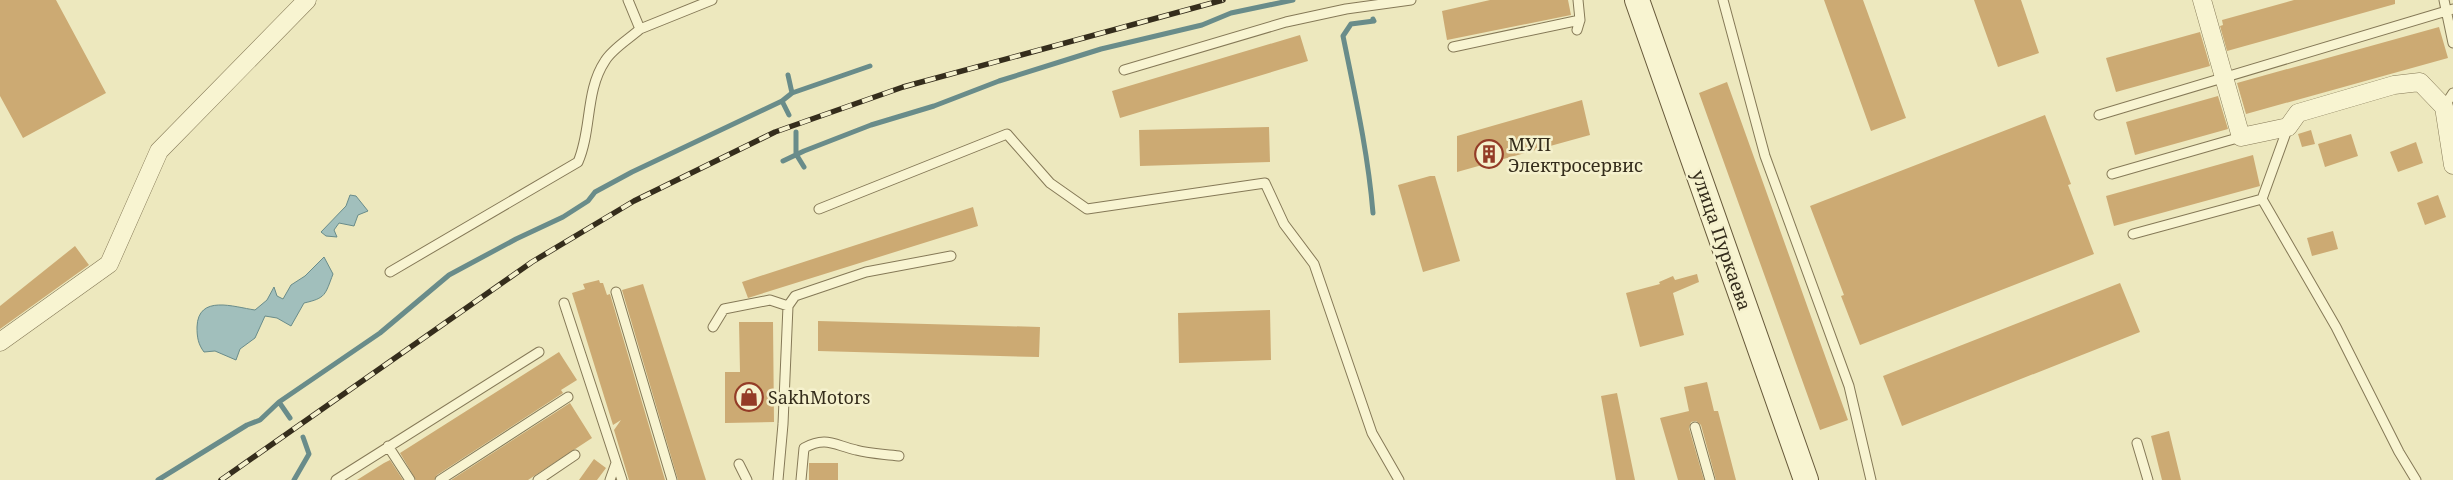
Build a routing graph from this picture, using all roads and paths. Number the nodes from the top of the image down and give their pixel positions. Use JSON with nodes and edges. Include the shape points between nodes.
{"nodes":[{"id":1,"x":307,"y":0,"type":"edge"},
{"id":2,"x":628,"y":0,"type":"edge"},
{"id":3,"x":712,"y":0,"type":"edge"},
{"id":4,"x":1411,"y":0,"type":"edge"},
{"id":5,"x":1578,"y":0,"type":"edge"},
{"id":6,"x":1637,"y":0,"type":"edge"},
{"id":7,"x":1722,"y":0,"type":"edge"},
{"id":8,"x":2202,"y":0,"type":"edge"},
{"id":9,"x":2444,"y":0,"type":"edge"},
{"id":10,"x":2450,"y":10,"type":"edge"},
{"id":11,"x":1580,"y":20,"type":"junction"},
{"id":12,"x":640,"y":29,"type":"junction"},
{"id":13,"x":1577,"y":30,"type":"dead end"},
{"id":14,"x":2453,"y":43,"type":"edge"},
{"id":15,"x":1453,"y":48,"type":"dead end"},
{"id":16,"x":1124,"y":70,"type":"dead end"},
{"id":17,"x":2224,"y":78,"type":"junction"},
{"id":18,"x":2448,"y":100,"type":"edge"},
{"id":19,"x":2098,"y":115,"type":"dead end"},
{"id":20,"x":2288,"y":127,"type":"junction"},
{"id":21,"x":2241,"y":137,"type":"junction"},
{"id":22,"x":2453,"y":165,"type":"edge"},
{"id":23,"x":2112,"y":174,"type":"dead end"},
{"id":24,"x":2262,"y":199,"type":"junction"},
{"id":25,"x":819,"y":209,"type":"dead end"},
{"id":26,"x":2133,"y":234,"type":"dead end"},
{"id":27,"x":951,"y":256,"type":"dead end"},
{"id":28,"x":390,"y":272,"type":"dead end"},
{"id":29,"x":616,"y":292,"type":"dead end"},
{"id":30,"x":564,"y":303,"type":"dead end"},
{"id":31,"x":788,"y":306,"type":"junction"},
{"id":32,"x":713,"y":327,"type":"dead end"},
{"id":33,"x":0,"y":342,"type":"edge"},
{"id":34,"x":540,"y":352,"type":"dead end"},
{"id":35,"x":568,"y":397,"type":"dead end"},
{"id":36,"x":1695,"y":427,"type":"dead end"},
{"id":37,"x":2137,"y":443,"type":"dead end"},
{"id":38,"x":388,"y":446,"type":"junction"},
{"id":39,"x":575,"y":455,"type":"dead end"},
{"id":40,"x":900,"y":456,"type":"dead end"},
{"id":41,"x":616,"y":463,"type":"junction"},
{"id":42,"x":739,"y":464,"type":"dead end"},
{"id":43,"x":336,"y":480,"type":"edge"},
{"id":44,"x":410,"y":480,"type":"edge"},
{"id":45,"x":440,"y":480,"type":"edge"},
{"id":46,"x":538,"y":480,"type":"edge"},
{"id":47,"x":610,"y":480,"type":"edge"},
{"id":48,"x":622,"y":480,"type":"edge"},
{"id":49,"x":672,"y":480,"type":"edge"},
{"id":50,"x":747,"y":480,"type":"edge"},
{"id":51,"x":778,"y":480,"type":"edge"},
{"id":52,"x":801,"y":480,"type":"edge"},
{"id":53,"x":1398,"y":480,"type":"edge"},
{"id":54,"x":1710,"y":480,"type":"edge"},
{"id":55,"x":1806,"y":480,"type":"edge"},
{"id":56,"x":1871,"y":480,"type":"edge"},
{"id":57,"x":2148,"y":480,"type":"edge"},
{"id":58,"x":2416,"y":480,"type":"edge"}],
"edges":[{"from":1,"to":33,"type":"street","via":[[159,151],[109,264]]},
{"from":2,"to":12,"type":"lane"},
{"from":3,"to":12,"type":"lane"},
{"from":4,"to":16,"type":"lane","via":[[1286,22]]},
{"from":5,"to":11,"type":"lane"},
{"from":6,"to":55,"type":"main road","name":"улица Пуркаева"},
{"from":7,"to":56,"type":"lane","via":[[1765,156],[1849,386]]},
{"from":8,"to":17,"type":"street"},
{"from":9,"to":10,"type":"lane"},
{"from":10,"to":14,"type":"lane"},
{"from":10,"to":17,"type":"lane"},
{"from":11,"to":13,"type":"lane"},
{"from":11,"to":15,"type":"lane"},
{"from":12,"to":28,"type":"lane","via":[[605,60],[592,93],[585,146],[578,162]]},
{"from":17,"to":19,"type":"lane"},
{"from":17,"to":21,"type":"street"},
{"from":18,"to":20,"type":"street","via":[[2420,82],[2394,85],[2298,113]]},
{"from":18,"to":22,"type":"street"},
{"from":20,"to":21,"type":"street"},
{"from":20,"to":24,"type":"lane"},
{"from":21,"to":23,"type":"lane"},
{"from":24,"to":26,"type":"lane"},
{"from":24,"to":58,"type":"lane","via":[[2336,328]]},
{"from":25,"to":53,"type":"lane","via":[[1006,134],[1050,183],[1087,208],[1265,183],[1284,224],[1314,264],[1372,433]]},
{"from":27,"to":31,"type":"lane","via":[[866,272],[795,296]]},
{"from":29,"to":49,"type":"lane"},
{"from":30,"to":41,"type":"lane"},
{"from":31,"to":32,"type":"lane","via":[[770,300],[724,308]]},
{"from":31,"to":51,"type":"lane"},
{"from":34,"to":38,"type":"lane"},
{"from":35,"to":45,"type":"lane"},
{"from":36,"to":54,"type":"lane"},
{"from":37,"to":57,"type":"lane"},
{"from":38,"to":43,"type":"lane"},
{"from":38,"to":44,"type":"lane"},
{"from":39,"to":46,"type":"lane"},
{"from":40,"to":52,"type":"lane","via":[[857,451],[829,441],[814,442],[804,448]]},
{"from":41,"to":47,"type":"lane"},
{"from":41,"to":48,"type":"lane"},
{"from":42,"to":50,"type":"lane"}]}
